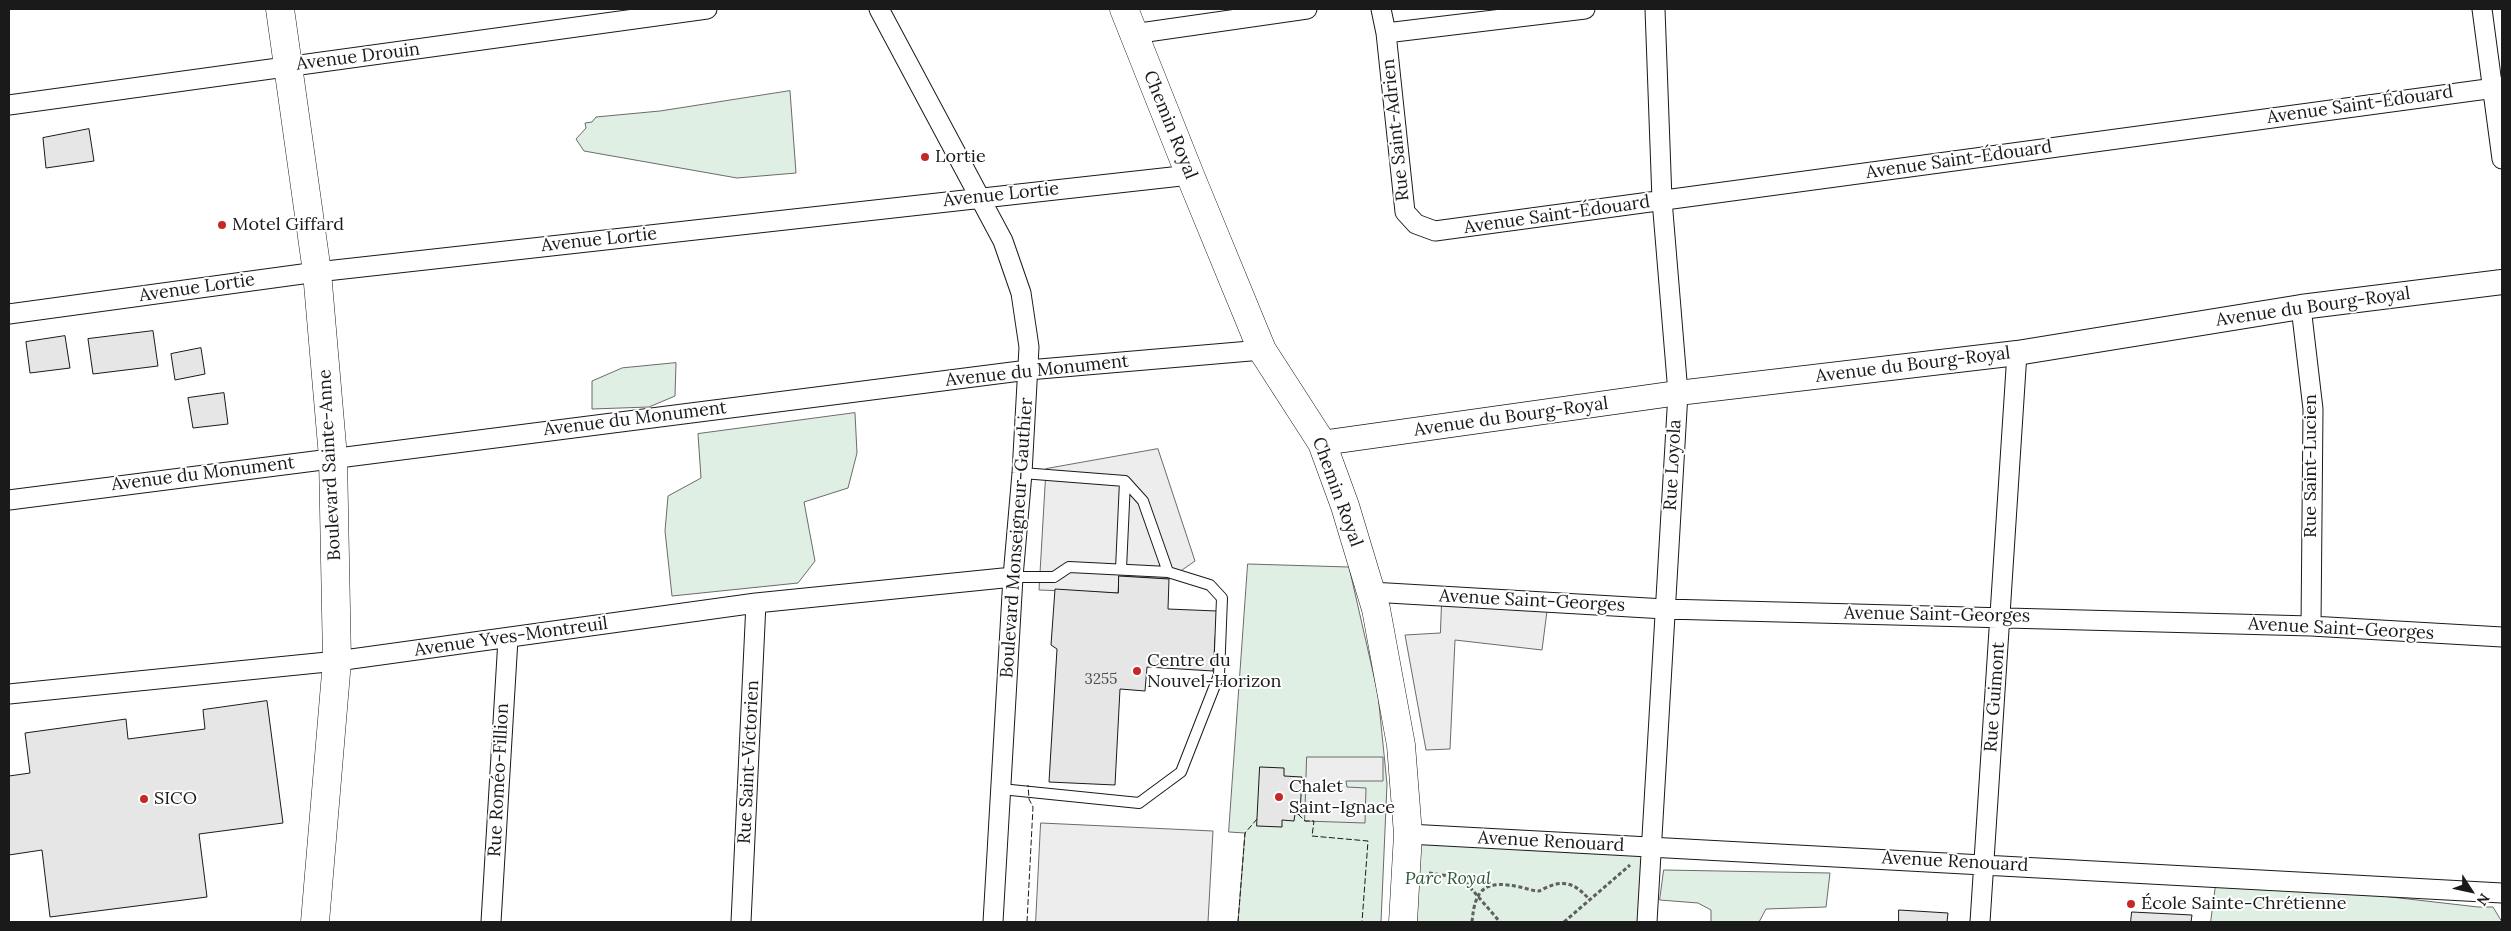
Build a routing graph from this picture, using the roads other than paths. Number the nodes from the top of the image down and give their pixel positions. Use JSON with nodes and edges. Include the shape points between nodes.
{"nodes":[{"id":1,"x":280,"y":9,"type":"edge"},
{"id":2,"x":707,"y":9,"type":"edge"},
{"id":3,"x":879,"y":9,"type":"edge"},
{"id":4,"x":1124,"y":9,"type":"edge"},
{"id":5,"x":1307,"y":9,"type":"edge"},
{"id":6,"x":1382,"y":9,"type":"edge"},
{"id":7,"x":1585,"y":9,"type":"edge"},
{"id":8,"x":1655,"y":9,"type":"edge"},
{"id":9,"x":2482,"y":9,"type":"edge"},
{"id":10,"x":1386,"y":33,"type":"junction"},
{"id":11,"x":1133,"y":34,"type":"junction"},
{"id":12,"x":289,"y":66,"type":"junction"},
{"id":13,"x":2497,"y":87,"type":"edge"},
{"id":14,"x":9,"y":105,"type":"edge"},
{"id":15,"x":2502,"y":159,"type":"edge"},
{"id":16,"x":1190,"y":175,"type":"junction"},
{"id":17,"x":981,"y":196,"type":"junction"},
{"id":18,"x":1662,"y":200,"type":"junction"},
{"id":19,"x":1416,"y":224,"type":"joint"},
{"id":20,"x":316,"y":272,"type":"junction"},
{"id":21,"x":2502,"y":282,"type":"edge"},
{"id":22,"x":2301,"y":307,"type":"junction"},
{"id":23,"x":9,"y":314,"type":"edge"},
{"id":24,"x":1262,"y":350,"type":"junction"},
{"id":25,"x":2017,"y":353,"type":"junction"},
{"id":26,"x":1028,"y":370,"type":"junction"},
{"id":27,"x":1678,"y":393,"type":"junction"},
{"id":28,"x":1322,"y":443,"type":"junction"},
{"id":29,"x":333,"y":457,"type":"junction"},
{"id":30,"x":1022,"y":473,"type":"junction"},
{"id":31,"x":1125,"y":481,"type":"junction"},
{"id":32,"x":9,"y":500,"type":"edge"},
{"id":33,"x":1121,"y":569,"type":"junction"},
{"id":34,"x":1168,"y":572,"type":"junction"},
{"id":35,"x":1013,"y":577,"type":"junction"},
{"id":36,"x":1371,"y":592,"type":"junction"},
{"id":37,"x":756,"y":603,"type":"junction"},
{"id":38,"x":1665,"y":609,"type":"junction"},
{"id":39,"x":2000,"y":617,"type":"junction"},
{"id":40,"x":2311,"y":626,"type":"junction"},
{"id":41,"x":2502,"y":637,"type":"edge"},
{"id":42,"x":508,"y":639,"type":"junction"},
{"id":43,"x":337,"y":661,"type":"junction"},
{"id":44,"x":9,"y":694,"type":"edge"},
{"id":45,"x":1001,"y":789,"type":"junction"},
{"id":46,"x":1408,"y":834,"type":"junction"},
{"id":47,"x":1652,"y":847,"type":"junction"},
{"id":48,"x":1984,"y":864,"type":"junction"},
{"id":49,"x":2502,"y":893,"type":"edge"},
{"id":50,"x":315,"y":922,"type":"edge"},
{"id":51,"x":491,"y":922,"type":"edge"},
{"id":52,"x":741,"y":922,"type":"edge"},
{"id":53,"x":993,"y":922,"type":"edge"},
{"id":54,"x":1403,"y":922,"type":"edge"},
{"id":55,"x":1647,"y":922,"type":"edge"},
{"id":56,"x":1980,"y":922,"type":"edge"}],
"edges":[{"from":1,"to":12,"type":"main road","name":"Boulevard Sainte-Anne"},
{"from":2,"to":12,"type":"street","name":"Avenue Drouin"},
{"from":3,"to":17,"type":"street","name":"Boulevard Monseigneur-Gauthier"},
{"from":4,"to":11,"type":"main road","name":"Chemin Royal"},
{"from":5,"to":11,"type":"street"},
{"from":6,"to":10,"type":"street","name":"Rue Saint-Adrien"},
{"from":7,"to":10,"type":"street"},
{"from":8,"to":18,"type":"street","name":"Rue Loyola"},
{"from":9,"to":13,"type":"street"},
{"from":10,"to":19,"type":"street","name":"Rue Saint-Adrien","via":[[1405,212]]},
{"from":11,"to":16,"type":"main road","name":"Chemin Royal"},
{"from":12,"to":14,"type":"street","name":"Avenue Drouin"},
{"from":12,"to":20,"type":"main road","name":"Boulevard Sainte-Anne"},
{"from":13,"to":15,"type":"street"},
{"from":13,"to":18,"type":"street","name":"Avenue Saint-Édouard"},
{"from":16,"to":17,"type":"street","name":"Avenue Lortie"},
{"from":16,"to":24,"type":"main road","name":"Chemin Royal"},
{"from":17,"to":20,"type":"street","name":"Avenue Lortie"},
{"from":17,"to":26,"type":"street","name":"Boulevard Monseigneur-Gauthier","via":[[1003,240],[1021,293],[1029,347]]},
{"from":18,"to":19,"type":"street","name":"Avenue Saint-Édouard","via":[[1435,231]]},
{"from":18,"to":27,"type":"street","name":"Rue Loyola"},
{"from":20,"to":23,"type":"street","name":"Avenue Lortie"},
{"from":20,"to":29,"type":"main road","name":"Boulevard Sainte-Anne"},
{"from":21,"to":22,"type":"street","name":"Avenue du Bourg-Royal"},
{"from":22,"to":25,"type":"street","name":"Avenue du Bourg-Royal"},
{"from":22,"to":40,"type":"street","name":"Rue Saint-Lucien","via":[[2313,409]]},
{"from":24,"to":26,"type":"street","name":"Avenue du Monument"},
{"from":24,"to":28,"type":"main road","name":"Chemin Royal"},
{"from":25,"to":27,"type":"street","name":"Avenue du Bourg-Royal"},
{"from":25,"to":39,"type":"street","name":"Rue Guimont"},
{"from":26,"to":29,"type":"street","name":"Avenue du Monument"},
{"from":26,"to":30,"type":"street","name":"Boulevard Monseigneur-Gauthier"},
{"from":27,"to":28,"type":"street","name":"Avenue du Bourg-Royal"},
{"from":27,"to":38,"type":"street","name":"Rue Loyola"},
{"from":28,"to":36,"type":"main road","name":"Chemin Royal"},
{"from":29,"to":32,"type":"street","name":"Avenue du Monument"},
{"from":29,"to":43,"type":"main road","name":"Boulevard Sainte-Anne"},
{"from":30,"to":31,"type":"lane"},
{"from":30,"to":35,"type":"street","name":"Boulevard Monseigneur-Gauthier"},
{"from":31,"to":33,"type":"lane"},
{"from":31,"to":34,"type":"lane","via":[[1143,502]]},
{"from":33,"to":34,"type":"lane"},
{"from":33,"to":35,"type":"lane","via":[[1070,566],[1054,577]]},
{"from":34,"to":45,"type":"lane","via":[[1210,585],[1222,598],[1219,675],[1181,772],[1139,803]]},
{"from":35,"to":37,"type":"street","name":"Avenue Yves-Montreuil"},
{"from":35,"to":45,"type":"street","name":"Boulevard Monseigneur-Gauthier"},
{"from":36,"to":38,"type":"street","name":"Avenue Saint-Georges"},
{"from":36,"to":46,"type":"main road","name":"Chemin Royal","via":[[1401,745]]},
{"from":37,"to":42,"type":"street","name":"Avenue Yves-Montreuil"},
{"from":37,"to":52,"type":"street","name":"Rue Saint-Victorien"},
{"from":38,"to":39,"type":"street","name":"Avenue Saint-Georges"},
{"from":38,"to":47,"type":"street","name":"Rue Loyola"},
{"from":39,"to":40,"type":"street","name":"Avenue Saint-Georges"},
{"from":39,"to":48,"type":"street","name":"Rue Guimont"},
{"from":40,"to":41,"type":"street","name":"Avenue Saint-Georges"},
{"from":42,"to":43,"type":"street","name":"Avenue Yves-Montreuil"},
{"from":42,"to":51,"type":"street","name":"Rue Roméo-Fillion"},
{"from":43,"to":44,"type":"street","name":"Avenue Yves-Montreuil"},
{"from":43,"to":50,"type":"main road","name":"Boulevard Sainte-Anne"},
{"from":45,"to":53,"type":"street","name":"Boulevard Monseigneur-Gauthier"},
{"from":46,"to":47,"type":"street","name":"Avenue Renouard"},
{"from":46,"to":54,"type":"main road","name":"Chemin Royal"},
{"from":47,"to":48,"type":"street","name":"Avenue Renouard"},
{"from":47,"to":55,"type":"street","name":"Rue Loyola"},
{"from":48,"to":49,"type":"street","name":"Avenue Renouard"},
{"from":48,"to":56,"type":"street","name":"Rue Guimont"}]}
